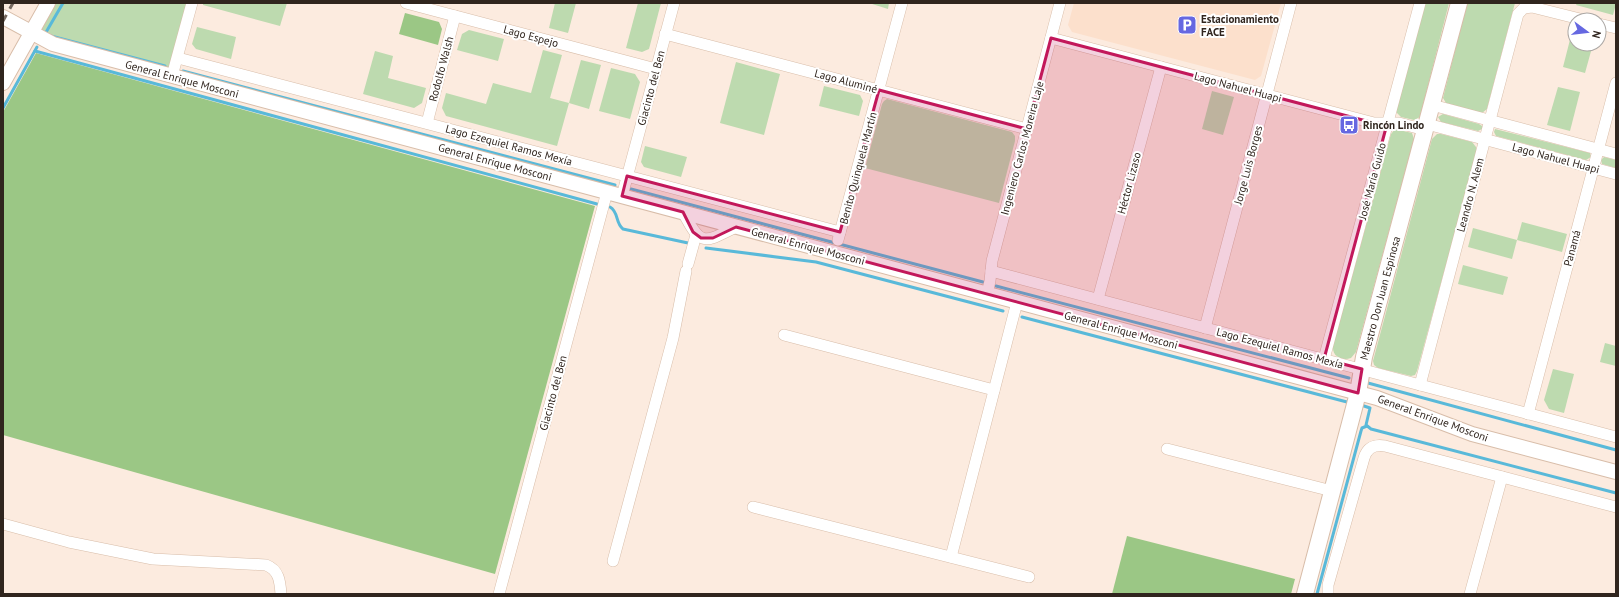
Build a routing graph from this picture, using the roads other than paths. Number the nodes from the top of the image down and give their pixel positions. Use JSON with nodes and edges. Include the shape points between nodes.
{"nodes":[{"id":1,"x":48,"y":3,"type":"edge"},
{"id":2,"x":192,"y":3,"type":"edge"},
{"id":3,"x":674,"y":3,"type":"edge"},
{"id":4,"x":902,"y":3,"type":"edge"},
{"id":5,"x":1060,"y":3,"type":"edge"},
{"id":6,"x":1291,"y":3,"type":"edge"},
{"id":7,"x":1420,"y":3,"type":"edge"},
{"id":8,"x":1459,"y":3,"type":"edge"},
{"id":9,"x":414,"y":4,"type":"edge"},
{"id":10,"x":1567,"y":15,"type":"edge"},
{"id":11,"x":3,"y":16,"type":"edge"},
{"id":12,"x":455,"y":16,"type":"junction"},
{"id":13,"x":31,"y":33,"type":"junction"},
{"id":14,"x":665,"y":34,"type":"junction"},
{"id":15,"x":1051,"y":38,"type":"junction"},
{"id":16,"x":178,"y":58,"type":"junction"},
{"id":17,"x":1161,"y":67,"type":"junction"},
{"id":18,"x":656,"y":69,"type":"junction"},
{"id":19,"x":172,"y":76,"type":"junction"},
{"id":20,"x":3,"y":83,"type":"edge"},
{"id":21,"x":1616,"y":83,"type":"edge"},
{"id":22,"x":879,"y":90,"type":"junction"},
{"id":23,"x":1267,"y":95,"type":"junction"},
{"id":24,"x":1432,"y":105,"type":"junction"},
{"id":25,"x":1490,"y":121,"type":"junction"},
{"id":26,"x":427,"y":123,"type":"junction"},
{"id":27,"x":1387,"y":124,"type":"junction"},
{"id":28,"x":1426,"y":127,"type":"junction"},
{"id":29,"x":1027,"y":128,"type":"junction"},
{"id":30,"x":1485,"y":139,"type":"junction"},
{"id":31,"x":1598,"y":150,"type":"junction"},
{"id":32,"x":1616,"y":154,"type":"edge"},
{"id":33,"x":1593,"y":168,"type":"junction"},
{"id":34,"x":1616,"y":174,"type":"edge"},
{"id":35,"x":627,"y":176,"type":"junction"},
{"id":36,"x":607,"y":192,"type":"junction"},
{"id":37,"x":622,"y":196,"type":"junction"},
{"id":38,"x":683,"y":212,"type":"junction"},
{"id":39,"x":736,"y":227,"type":"junction"},
{"id":40,"x":696,"y":235,"type":"junction"},
{"id":41,"x":839,"y":236,"type":"joint"},
{"id":42,"x":991,"y":271,"type":"junction"},
{"id":43,"x":988,"y":294,"type":"junction"},
{"id":44,"x":1098,"y":299,"type":"junction"},
{"id":45,"x":1017,"y":302,"type":"junction"},
{"id":46,"x":1205,"y":328,"type":"junction"},
{"id":47,"x":784,"y":336,"type":"dead end"},
{"id":48,"x":1324,"y":359,"type":"junction"},
{"id":49,"x":1362,"y":370,"type":"junction"},
{"id":50,"x":1420,"y":385,"type":"junction"},
{"id":51,"x":994,"y":390,"type":"junction"},
{"id":52,"x":1358,"y":393,"type":"junction"},
{"id":53,"x":1528,"y":414,"type":"junction"},
{"id":54,"x":1616,"y":437,"type":"edge"},
{"id":55,"x":1167,"y":449,"type":"dead end"},
{"id":56,"x":1616,"y":472,"type":"edge"},
{"id":57,"x":1502,"y":477,"type":"junction"},
{"id":58,"x":1332,"y":491,"type":"junction"},
{"id":59,"x":753,"y":507,"type":"dead end"},
{"id":60,"x":1616,"y":507,"type":"edge"},
{"id":61,"x":3,"y":524,"type":"edge"},
{"id":62,"x":951,"y":557,"type":"junction"},
{"id":63,"x":613,"y":561,"type":"dead end"},
{"id":64,"x":1029,"y":577,"type":"dead end"},
{"id":65,"x":281,"y":594,"type":"edge"},
{"id":66,"x":499,"y":594,"type":"edge"},
{"id":67,"x":1305,"y":594,"type":"edge"},
{"id":68,"x":1328,"y":594,"type":"edge"},
{"id":69,"x":1470,"y":594,"type":"edge"}],
"edges":[{"from":1,"to":13,"type":"street"},
{"from":2,"to":16,"type":"street"},
{"from":3,"to":14,"type":"street","name":"Giacinto del Ben"},
{"from":4,"to":22,"type":"street","name":"Benito Quinquela Martín"},
{"from":5,"to":15,"type":"street","name":"Ingeniero Carlos Moreira Laje"},
{"from":6,"to":23,"type":"street","name":"Jorge Luis Borges"},
{"from":7,"to":27,"type":"street","name":"José María Guido"},
{"from":8,"to":24,"type":"main road","name":"Maestro Don Juan Espinosa"},
{"from":9,"to":12,"type":"street","name":"Lago Espejo"},
{"from":10,"to":25,"type":"street","name":"Leandro N. Alem","via":[[1532,6],[1521,10]]},
{"from":11,"to":13,"type":"street","name":"General Enrique Mosconi"},
{"from":12,"to":18,"type":"street","name":"Lago Espejo"},
{"from":12,"to":26,"type":"street","name":"Rodolfo Walsh"},
{"from":13,"to":19,"type":"street","name":"General Enrique Mosconi","via":[[53,44]]},
{"from":13,"to":20,"type":"street"},
{"from":14,"to":18,"type":"street","name":"Giacinto del Ben"},
{"from":14,"to":22,"type":"street","name":"Lago Aluminé"},
{"from":15,"to":17,"type":"street","name":"Lago Nahuel Huapi"},
{"from":15,"to":29,"type":"street","name":"Ingeniero Carlos Moreira Laje"},
{"from":16,"to":19,"type":"street"},
{"from":16,"to":26,"type":"street","name":"Lago Ezequiel Ramos Mexía"},
{"from":17,"to":23,"type":"street","name":"Lago Nahuel Huapi"},
{"from":17,"to":44,"type":"street","name":"Héctor Lizaso"},
{"from":18,"to":35,"type":"street","name":"Giacinto del Ben"},
{"from":19,"to":36,"type":"street","name":"General Enrique Mosconi"},
{"from":21,"to":31,"type":"street","name":"Panamá"},
{"from":22,"to":29,"type":"street","name":"Lago Aluminé"},
{"from":22,"to":41,"type":"street","name":"Benito Quinquela Martín"},
{"from":23,"to":27,"type":"street","name":"Lago Nahuel Huapi","via":[[1374,124]]},
{"from":23,"to":46,"type":"street","name":"Jorge Luis Borges"},
{"from":24,"to":25,"type":"street","name":"Lago Nahuel Huapi"},
{"from":24,"to":28,"type":"main road","name":"Maestro Don Juan Espinosa"},
{"from":25,"to":30,"type":"street","name":"Leandro N. Alem"},
{"from":25,"to":31,"type":"street","name":"Lago Nahuel Huapi"},
{"from":26,"to":35,"type":"street","name":"Lago Ezequiel Ramos Mexía"},
{"from":27,"to":28,"type":"street","name":"Lago Nahuel Huapi"},
{"from":27,"to":48,"type":"street","name":"José María Guido"},
{"from":28,"to":30,"type":"street","name":"Lago Nahuel Huapi"},
{"from":28,"to":49,"type":"main road","name":"Maestro Don Juan Espinosa"},
{"from":29,"to":42,"type":"street","name":"Ingeniero Carlos Moreira Laje","via":[[992,258]]},
{"from":30,"to":33,"type":"street","name":"Lago Nahuel Huapi"},
{"from":30,"to":50,"type":"street","name":"Leandro N. Alem"},
{"from":31,"to":32,"type":"street","name":"Lago Nahuel Huapi"},
{"from":31,"to":33,"type":"street","name":"Panamá"},
{"from":33,"to":34,"type":"street","name":"Lago Nahuel Huapi"},
{"from":33,"to":53,"type":"street","name":"Panamá"},
{"from":35,"to":37,"type":"street","name":"Giacinto del Ben"},
{"from":35,"to":41,"type":"street","name":"Lago Ezequiel Ramos Mexía"},
{"from":36,"to":37,"type":"street","name":"General Enrique Mosconi"},
{"from":36,"to":66,"type":"street","name":"Giacinto del Ben"},
{"from":37,"to":38,"type":"street","name":"General Enrique Mosconi"},
{"from":38,"to":39,"type":"street","name":"General Enrique Mosconi"},
{"from":38,"to":40,"type":"street"},
{"from":39,"to":40,"type":"street","via":[[710,239]]},
{"from":39,"to":43,"type":"street","name":"General Enrique Mosconi"},
{"from":40,"to":63,"type":"street","via":[[673,338]]},
{"from":42,"to":43,"type":"street","name":"Ingeniero Carlos Moreira Laje"},
{"from":42,"to":44,"type":"street","name":"Lago Ezequiel Ramos Mexía"},
{"from":43,"to":45,"type":"street","name":"General Enrique Mosconi"},
{"from":44,"to":46,"type":"street","name":"Lago Ezequiel Ramos Mexía"},
{"from":45,"to":51,"type":"street"},
{"from":45,"to":52,"type":"street","name":"General Enrique Mosconi"},
{"from":46,"to":48,"type":"street","name":"Lago Ezequiel Ramos Mexía"},
{"from":47,"to":51,"type":"street"},
{"from":48,"to":49,"type":"street","name":"Lago Ezequiel Ramos Mexía"},
{"from":49,"to":50,"type":"street","name":"Lago Ezequiel Ramos Mexía"},
{"from":49,"to":52,"type":"main road","name":"Maestro Don Juan Espinosa"},
{"from":50,"to":53,"type":"street","name":"Lago Ezequiel Ramos Mexía"},
{"from":51,"to":62,"type":"street"},
{"from":52,"to":56,"type":"street","name":"General Enrique Mosconi","via":[[1472,434]]},
{"from":52,"to":58,"type":"main road","name":"Maestro Don Juan Espinosa"},
{"from":53,"to":54,"type":"street","name":"Lago Ezequiel Ramos Mexía"},
{"from":55,"to":58,"type":"street"},
{"from":57,"to":60,"type":"street"},
{"from":57,"to":68,"type":"street","via":[[1385,446],[1371,448],[1362,462],[1328,585]]},
{"from":57,"to":69,"type":"street"},
{"from":58,"to":67,"type":"main road","name":"Maestro Don Juan Espinosa"},
{"from":59,"to":62,"type":"street"},
{"from":61,"to":65,"type":"street","via":[[69,542],[153,559],[266,565],[278,576]]},
{"from":62,"to":64,"type":"street"}]}
